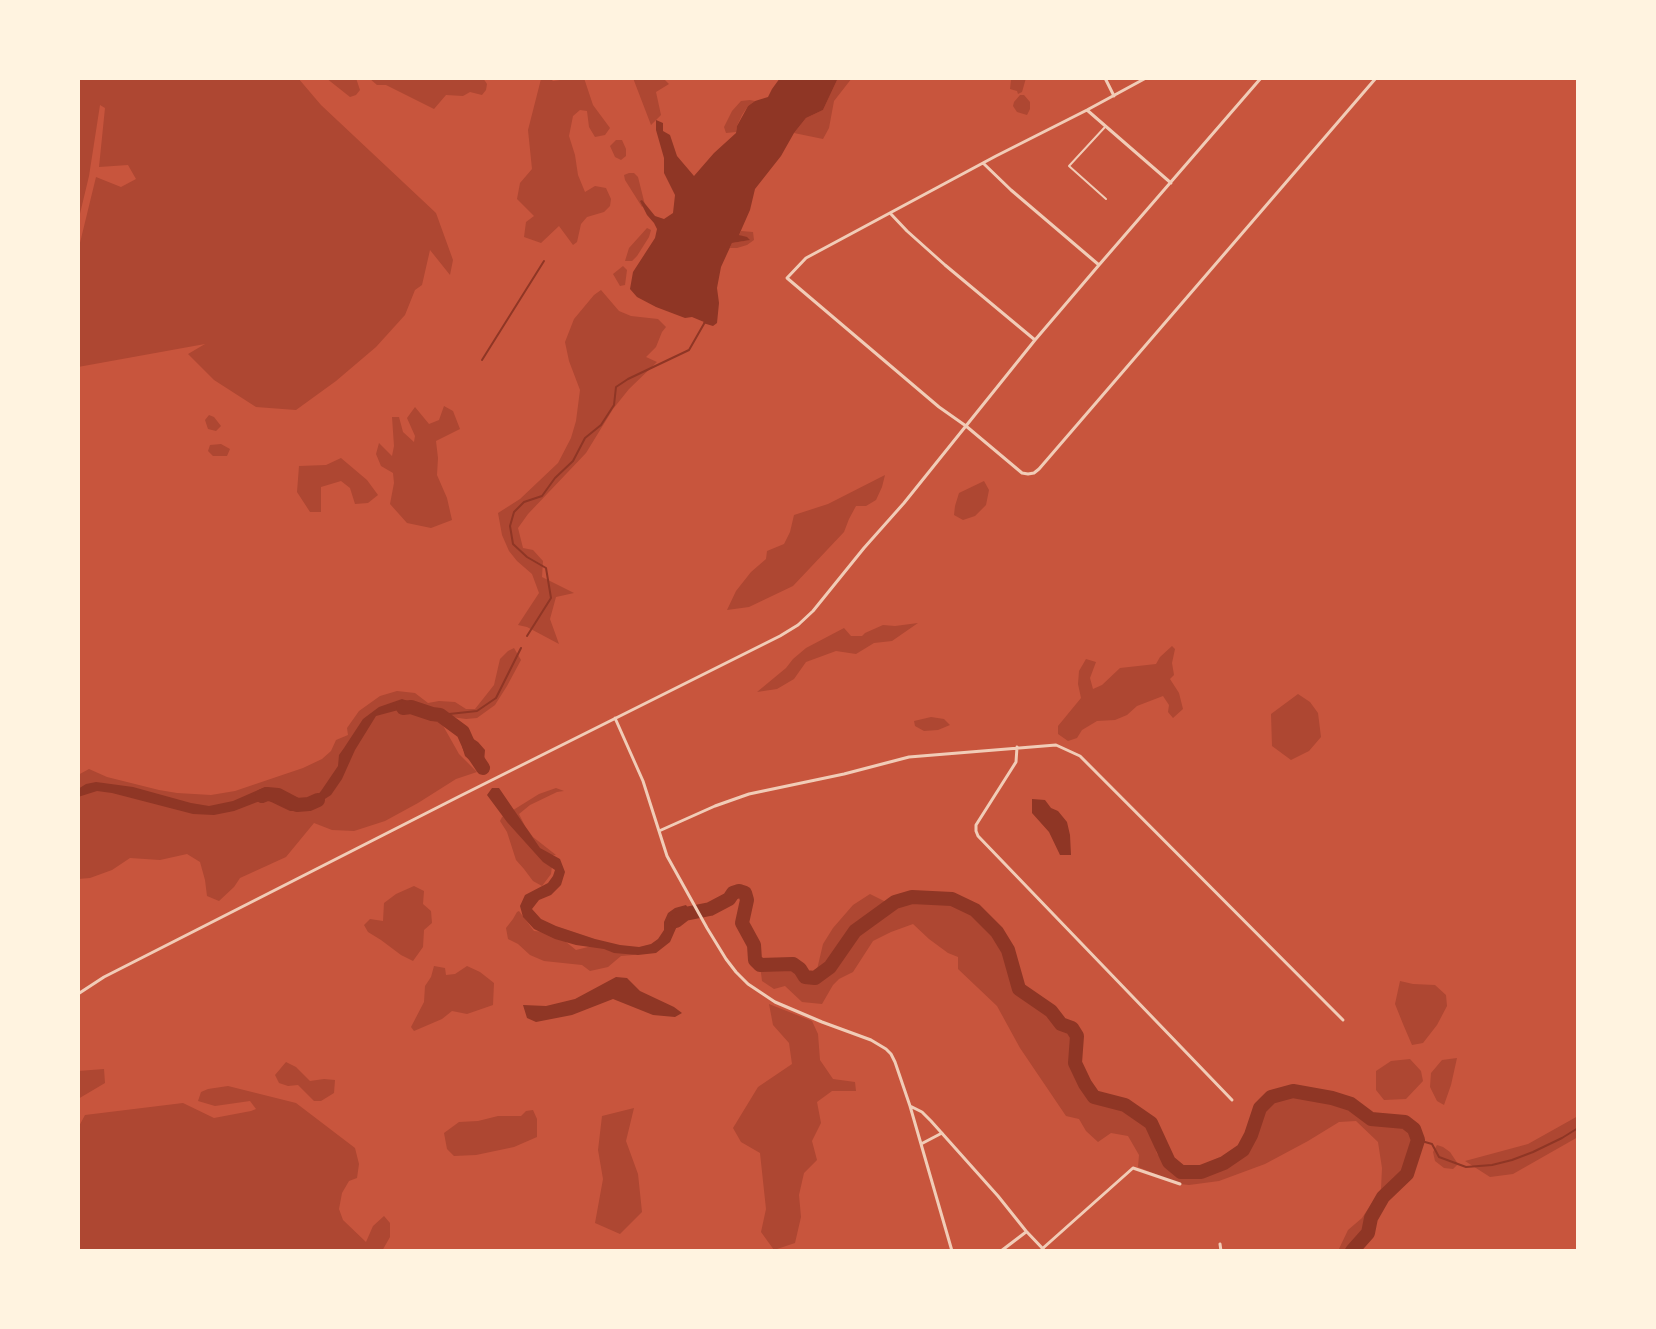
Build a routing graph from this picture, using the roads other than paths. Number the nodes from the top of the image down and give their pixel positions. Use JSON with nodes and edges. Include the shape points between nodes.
{"nodes":[{"id":1,"x":1105,"y":78,"type":"edge"},
{"id":2,"x":1146,"y":78,"type":"edge"},
{"id":3,"x":1260,"y":78,"type":"edge"},
{"id":4,"x":1376,"y":78,"type":"edge"},
{"id":5,"x":1114,"y":96,"type":"junction"},
{"id":6,"x":1087,"y":110,"type":"junction"},
{"id":7,"x":1105,"y":127,"type":"junction"},
{"id":8,"x":983,"y":163,"type":"junction"},
{"id":9,"x":1171,"y":183,"type":"junction"},
{"id":10,"x":1106,"y":199,"type":"dead end"},
{"id":11,"x":890,"y":213,"type":"junction"},
{"id":12,"x":1099,"y":265,"type":"junction"},
{"id":13,"x":1035,"y":340,"type":"junction"},
{"id":14,"x":966,"y":426,"type":"junction"},
{"id":15,"x":615,"y":718,"type":"junction"},
{"id":16,"x":1017,"y":747,"type":"junction"},
{"id":17,"x":658,"y":831,"type":"junction"},
{"id":18,"x":78,"y":994,"type":"edge"},
{"id":19,"x":1343,"y":1020,"type":"dead end"},
{"id":20,"x":1232,"y":1100,"type":"dead end"},
{"id":21,"x":910,"y":1106,"type":"junction"},
{"id":22,"x":942,"y":1132,"type":"junction"},
{"id":23,"x":921,"y":1144,"type":"junction"},
{"id":24,"x":1180,"y":1184,"type":"dead end"},
{"id":25,"x":1026,"y":1231,"type":"junction"},
{"id":26,"x":1220,"y":1244,"type":"dead end"},
{"id":27,"x":1044,"y":1250,"type":"edge"},
{"id":28,"x":952,"y":1251,"type":"edge"},
{"id":29,"x":1001,"y":1251,"type":"edge"},
{"id":30,"x":1221,"y":1251,"type":"edge"}],
"edges":[{"from":1,"to":5,"type":"street"},
{"from":2,"to":5,"type":"street"},
{"from":3,"to":9,"type":"street"},
{"from":4,"to":14,"type":"street","via":[[1039,469],[1022,473]]},
{"from":5,"to":6,"type":"street"},
{"from":6,"to":7,"type":"street"},
{"from":6,"to":8,"type":"street"},
{"from":7,"to":9,"type":"street"},
{"from":7,"to":10,"type":"street","via":[[1069,166]]},
{"from":8,"to":11,"type":"street"},
{"from":8,"to":12,"type":"street"},
{"from":9,"to":12,"type":"street"},
{"from":11,"to":13,"type":"street"},
{"from":11,"to":14,"type":"street","via":[[806,258],[787,278]]},
{"from":12,"to":13,"type":"street"},
{"from":13,"to":14,"type":"street"},
{"from":14,"to":15,"type":"street","via":[[798,625]]},
{"from":15,"to":17,"type":"street","via":[[643,781]]},
{"from":15,"to":18,"type":"street"},
{"from":16,"to":17,"type":"street","via":[[909,757],[749,794]]},
{"from":16,"to":19,"type":"street","via":[[1056,745],[1080,756]]},
{"from":16,"to":20,"type":"street","via":[[1016,762],[976,825],[978,836]]},
{"from":17,"to":21,"type":"street","via":[[687,894],[736,972],[775,1002],[886,1048]]},
{"from":21,"to":22,"type":"street"},
{"from":21,"to":23,"type":"street"},
{"from":22,"to":23,"type":"street"},
{"from":22,"to":25,"type":"street"},
{"from":23,"to":28,"type":"street"},
{"from":24,"to":27,"type":"street","via":[[1133,1168]]},
{"from":25,"to":27,"type":"street"},
{"from":25,"to":29,"type":"street"},
{"from":26,"to":30,"type":"street"}]}
